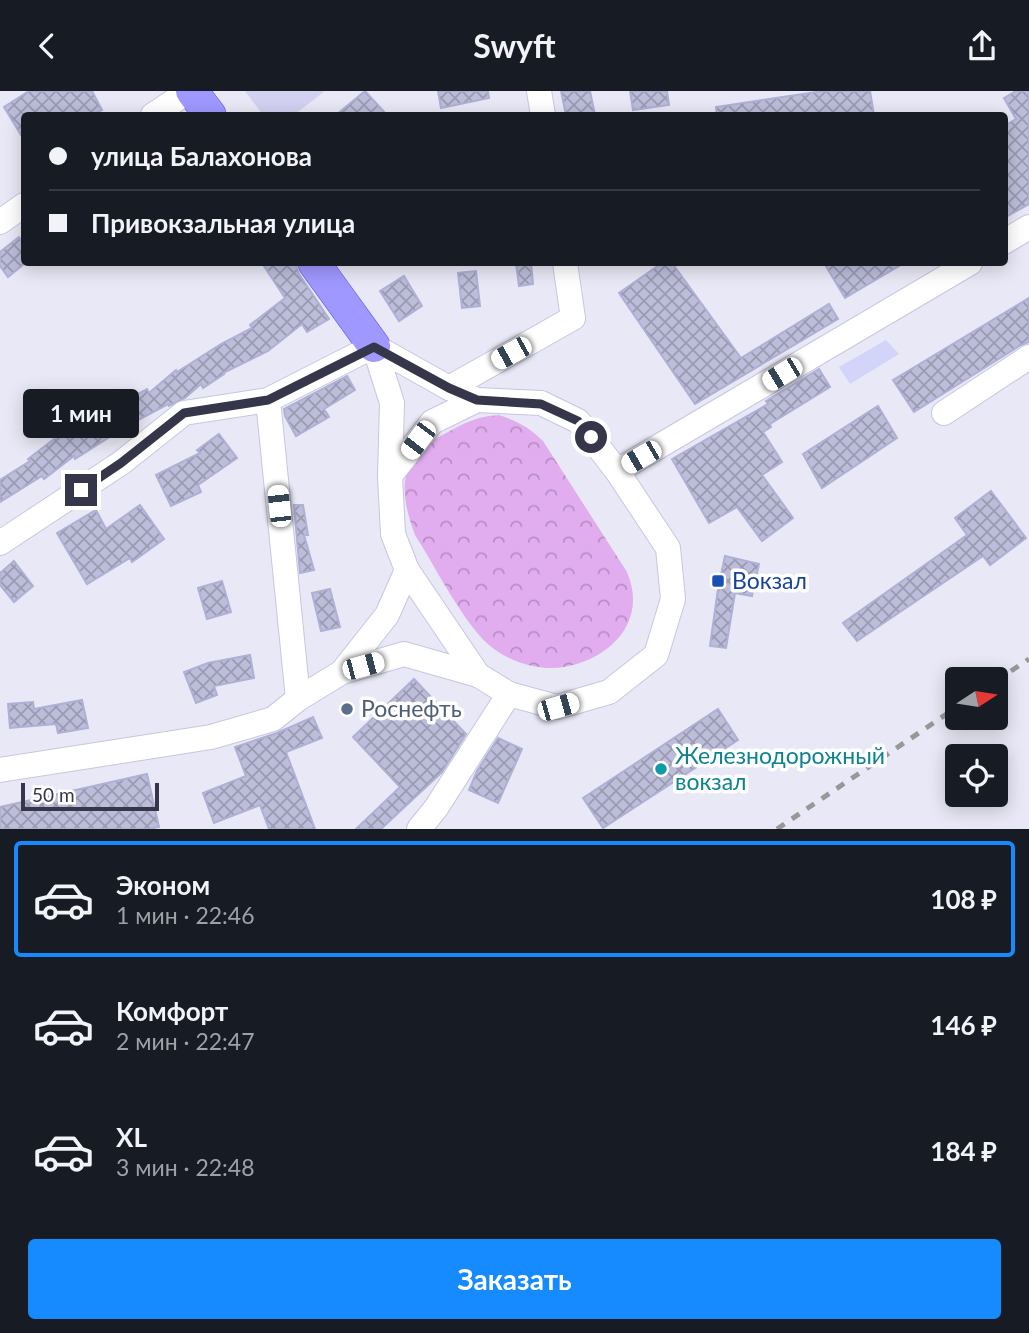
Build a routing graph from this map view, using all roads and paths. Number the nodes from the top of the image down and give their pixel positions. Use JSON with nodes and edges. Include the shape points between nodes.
{"nodes":[{"id":1,"x":190,"y":91,"type":"edge"},
{"id":2,"x":539,"y":91,"type":"edge"},
{"id":3,"x":158,"y":112,"type":"edge"},
{"id":4,"x":208,"y":112,"type":"edge"},
{"id":5,"x":542,"y":112,"type":"edge"},
{"id":6,"x":21,"y":207,"type":"edge"},
{"id":7,"x":0,"y":222,"type":"edge"},
{"id":8,"x":1029,"y":227,"type":"edge"},
{"id":9,"x":1008,"y":240,"type":"edge"},
{"id":10,"x":316,"y":266,"type":"edge"},
{"id":11,"x":565,"y":266,"type":"edge"},
{"id":12,"x":965,"y":266,"type":"edge"},
{"id":13,"x":374,"y":347,"type":"junction"},
{"id":14,"x":1029,"y":357,"type":"edge"},
{"id":15,"x":449,"y":388,"type":"junction"},
{"id":16,"x":268,"y":400,"type":"junction"},
{"id":17,"x":477,"y":400,"type":"junction"},
{"id":18,"x":944,"y":413,"type":"dead end"},
{"id":19,"x":617,"y":471,"type":"junction"},
{"id":20,"x":390,"y":477,"type":"junction"},
{"id":21,"x":0,"y":543,"type":"edge"},
{"id":22,"x":407,"y":570,"type":"junction"},
{"id":23,"x":342,"y":672,"type":"junction"},
{"id":24,"x":478,"y":675,"type":"junction"},
{"id":25,"x":509,"y":694,"type":"junction"},
{"id":26,"x":298,"y":699,"type":"junction"},
{"id":27,"x":0,"y":770,"type":"edge"},
{"id":28,"x":419,"y":829,"type":"edge"}],
"edges":[{"from":1,"to":3,"type":"street"},
{"from":1,"to":4,"type":"main road"},
{"from":2,"to":5,"type":"street"},
{"from":6,"to":7,"type":"street"},
{"from":8,"to":9,"type":"street"},
{"from":10,"to":13,"type":"main road"},
{"from":11,"to":15,"type":"street","via":[[573,319]]},
{"from":12,"to":19,"type":"street"},
{"from":13,"to":15,"type":"street"},
{"from":13,"to":16,"type":"street"},
{"from":13,"to":20,"type":"street","via":[[393,403]]},
{"from":14,"to":18,"type":"street"},
{"from":15,"to":17,"type":"street"},
{"from":16,"to":21,"type":"street","via":[[184,413],[121,463]]},
{"from":16,"to":26,"type":"street"},
{"from":17,"to":19,"type":"street","via":[[541,404],[578,421]]},
{"from":17,"to":20,"type":"street","via":[[432,422]]},
{"from":19,"to":25,"type":"street","via":[[668,548],[673,599],[656,655],[609,692],[558,707]]},
{"from":20,"to":22,"type":"street","via":[[393,534]]},
{"from":22,"to":23,"type":"street","via":[[387,615]]},
{"from":22,"to":24,"type":"street"},
{"from":23,"to":24,"type":"street","via":[[404,654]]},
{"from":23,"to":26,"type":"street"},
{"from":24,"to":25,"type":"street"},
{"from":25,"to":28,"type":"street"},
{"from":26,"to":27,"type":"street","via":[[273,719],[211,737]]}]}
